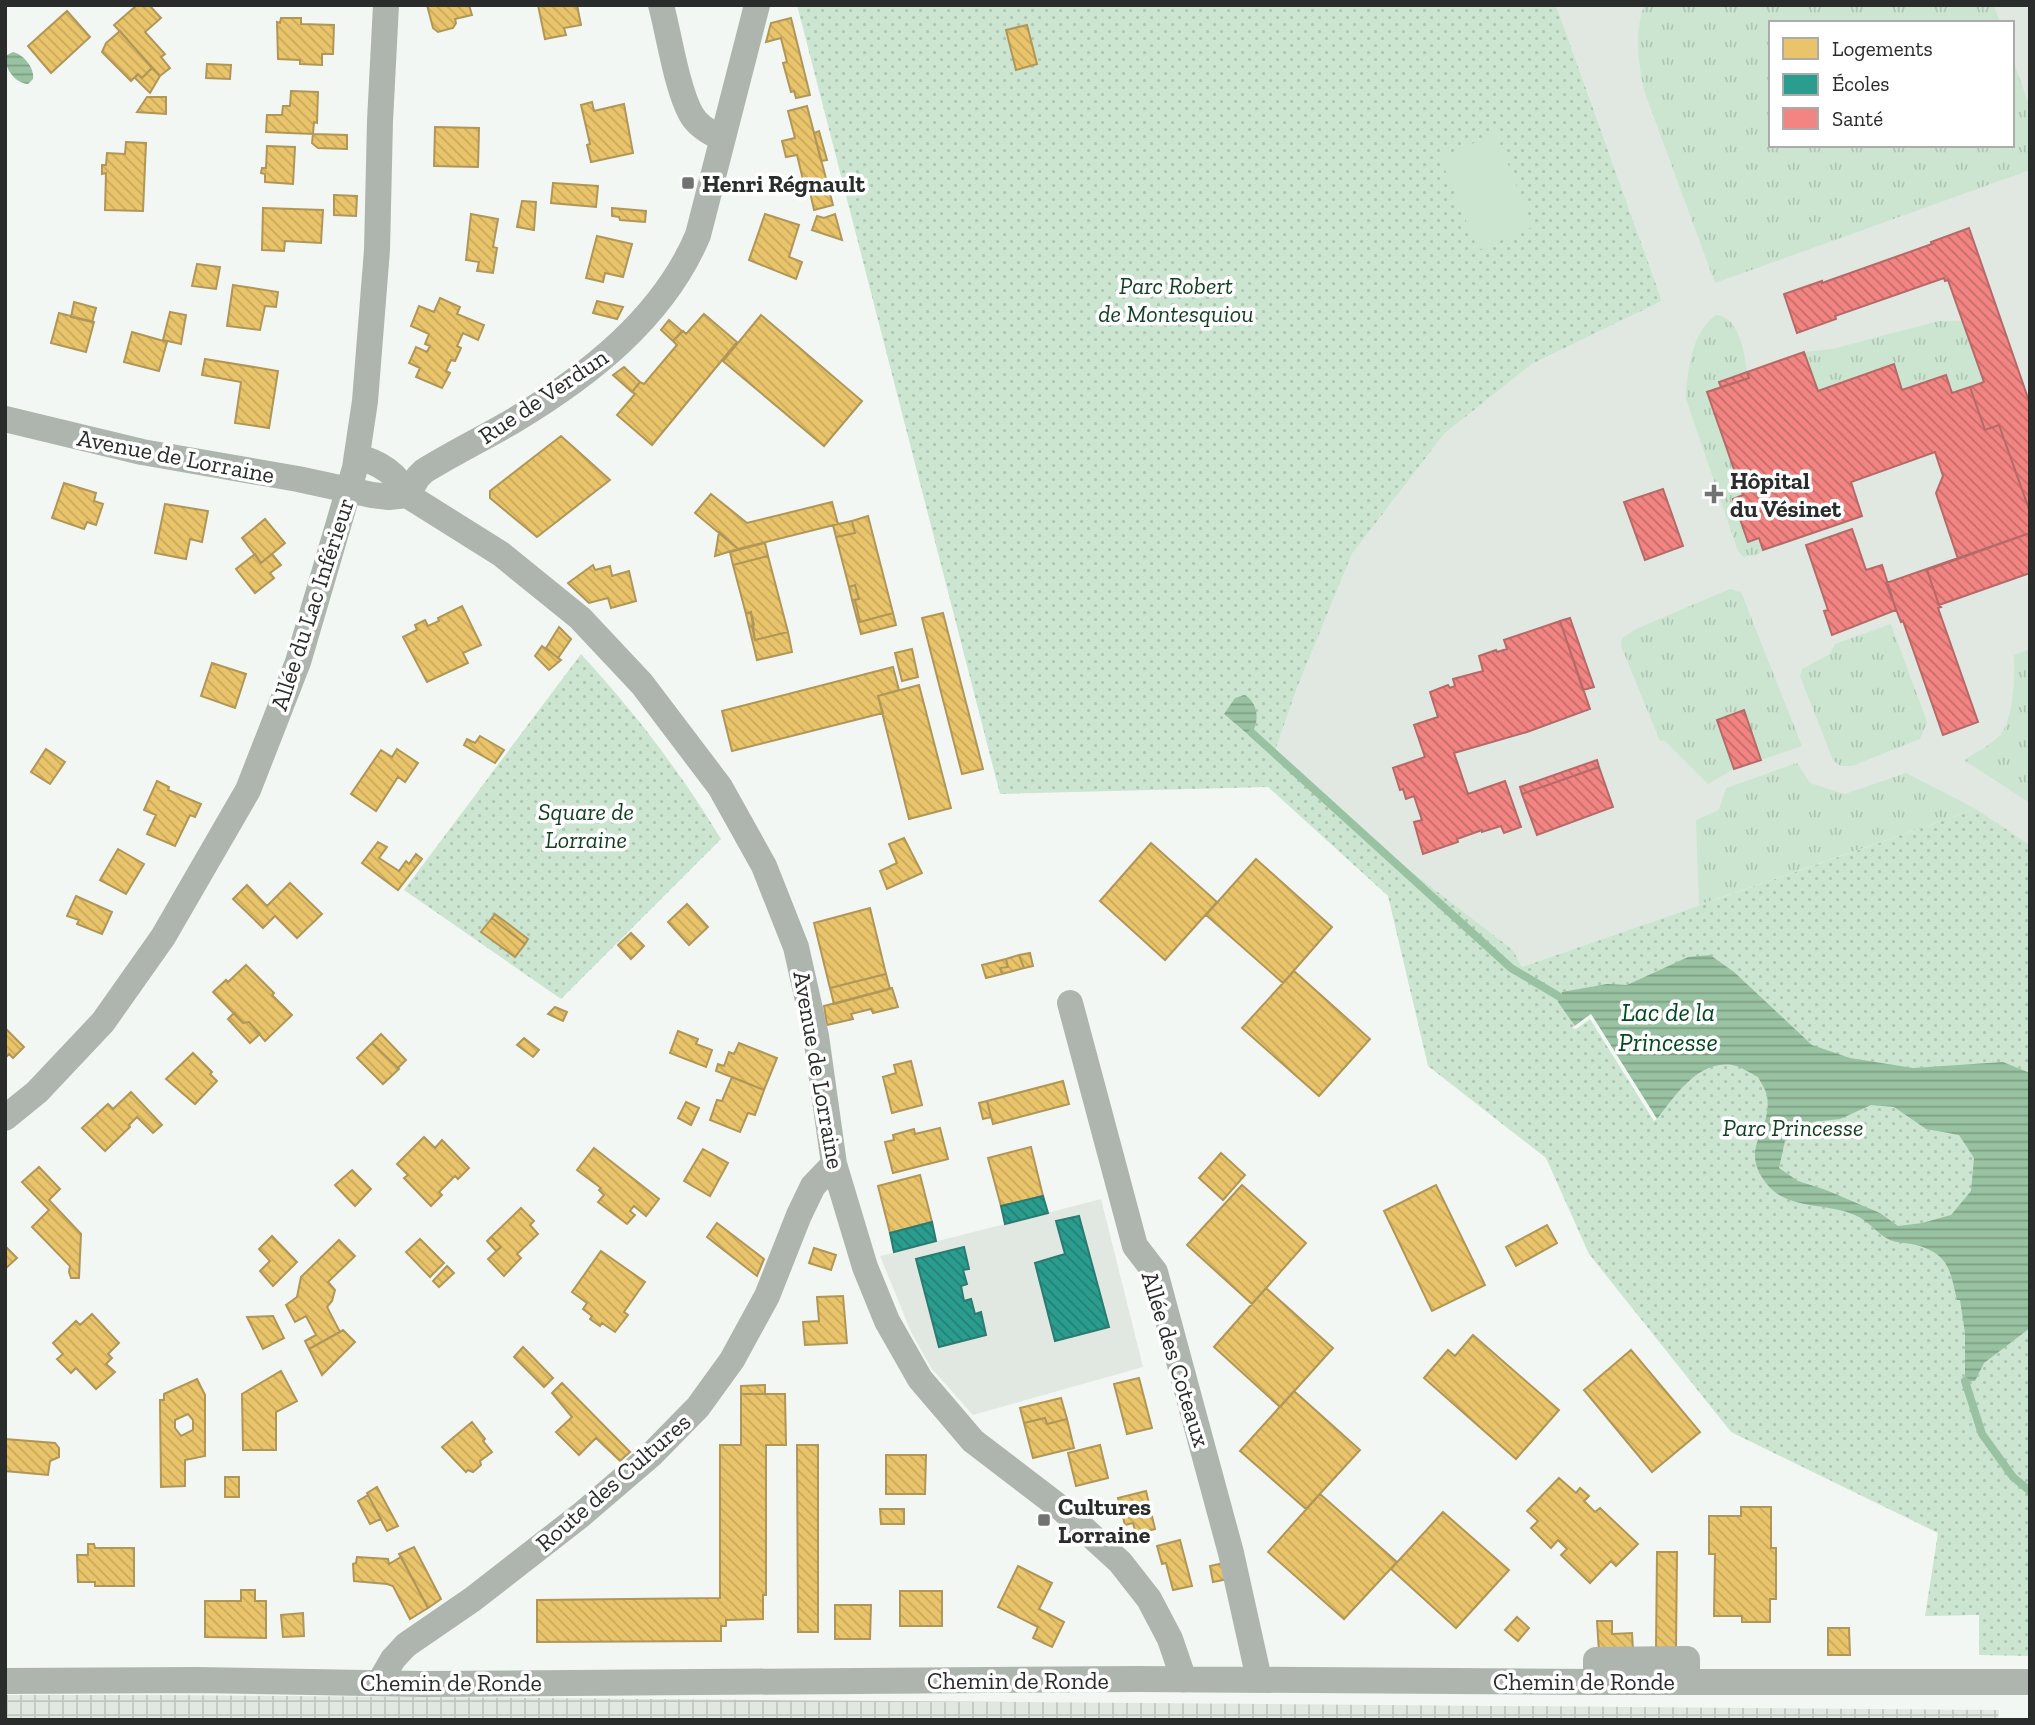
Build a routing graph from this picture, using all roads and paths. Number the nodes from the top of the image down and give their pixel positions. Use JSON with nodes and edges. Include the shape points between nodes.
{"nodes":[{"id":1,"x":386,"y":5,"type":"edge"},
{"id":2,"x":661,"y":5,"type":"edge"},
{"id":3,"x":757,"y":5,"type":"edge"},
{"id":4,"x":721,"y":138,"type":"junction"},
{"id":5,"x":5,"y":419,"type":"edge"},
{"id":6,"x":357,"y":457,"type":"junction"},
{"id":7,"x":349,"y":489,"type":"junction"},
{"id":8,"x":407,"y":495,"type":"junction"},
{"id":9,"x":1070,"y":1003,"type":"dead end"},
{"id":10,"x":5,"y":1118,"type":"edge"},
{"id":11,"x":834,"y":1164,"type":"junction"},
{"id":12,"x":1184,"y":1679,"type":"junction"},
{"id":13,"x":1259,"y":1679,"type":"junction"},
{"id":14,"x":5,"y":1681,"type":"edge"},
{"id":15,"x":2030,"y":1682,"type":"edge"},
{"id":16,"x":380,"y":1683,"type":"junction"}],
"edges":[{"from":1,"to":6,"type":"street","name":"Allée du Lac Inférieur","via":[[377,250]]},
{"from":2,"to":4,"type":"street","via":[[690,113]]},
{"from":3,"to":4,"type":"street","name":"Rue de Verdun"},
{"from":4,"to":8,"type":"street","name":"Rue de Verdun","via":[[689,256],[643,320],[581,376],[424,471]]},
{"from":5,"to":7,"type":"street","name":"Avenue de Lorraine","via":[[142,452]]},
{"from":6,"to":7,"type":"street","name":"Allée du Lac Inférieur"},
{"from":6,"to":8,"type":"street","via":[[394,476]]},
{"from":7,"to":8,"type":"street","name":"Avenue de Lorraine","via":[[389,497]]},
{"from":7,"to":10,"type":"street","name":"Allée du Lac Inférieur","via":[[298,662],[248,790],[163,937],[103,1021]]},
{"from":8,"to":11,"type":"street","name":"Avenue de Lorraine","via":[[501,555],[580,618],[642,684],[720,787],[764,866],[796,947],[816,1036]]},
{"from":9,"to":13,"type":"street","name":"Allée des Coteaux","via":[[1135,1246],[1155,1272],[1231,1553]]},
{"from":11,"to":12,"type":"street","name":"Avenue de Lorraine","via":[[865,1267],[887,1321],[919,1378],[973,1441],[1120,1562],[1149,1599]]},
{"from":11,"to":16,"type":"street","name":"Route des Cultures","via":[[813,1186],[767,1296],[732,1360],[698,1407],[581,1515],[406,1645]]},
{"from":12,"to":13,"type":"street","name":"Chemin de Ronde"},
{"from":12,"to":16,"type":"street","name":"Chemin de Ronde"},
{"from":13,"to":15,"type":"street","name":"Chemin de Ronde"},
{"from":14,"to":16,"type":"street","name":"Chemin de Ronde"}]}
